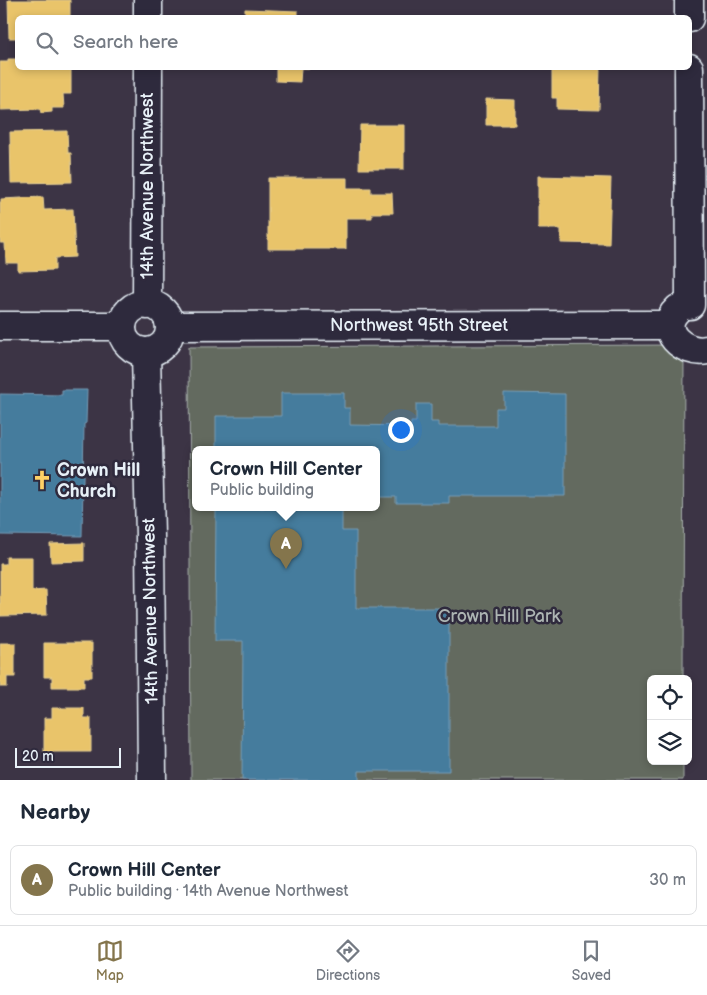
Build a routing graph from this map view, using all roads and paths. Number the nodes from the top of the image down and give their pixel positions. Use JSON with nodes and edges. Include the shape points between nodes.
{"nodes":[{"id":1,"x":148,"y":0,"type":"edge"},
{"id":2,"x":689,"y":0,"type":"edge"},
{"id":3,"x":148,"y":15,"type":"edge"},
{"id":4,"x":689,"y":15,"type":"edge"},
{"id":5,"x":148,"y":70,"type":"edge"},
{"id":6,"x":689,"y":70,"type":"edge"},
{"id":7,"x":147,"y":304,"type":"junction"},
{"id":8,"x":698,"y":308,"type":"edge"},
{"id":9,"x":669,"y":324,"type":"junction"},
{"id":10,"x":0,"y":326,"type":"edge"},
{"id":11,"x":122,"y":326,"type":"junction"},
{"id":12,"x":170,"y":326,"type":"junction"},
{"id":13,"x":707,"y":350,"type":"edge"},
{"id":14,"x":146,"y":352,"type":"junction"},
{"id":15,"x":152,"y":780,"type":"edge"}],
"edges":[{"from":1,"to":3,"type":"street"},
{"from":2,"to":4,"type":"street"},
{"from":5,"to":7,"type":"street","name":"14th Avenue Northwest"},
{"from":6,"to":8,"type":"street"},
{"from":7,"to":11,"type":"street","via":[[129,311]]},
{"from":7,"to":12,"type":"street","via":[[160,308]]},
{"from":8,"to":9,"type":"street","via":[[684,306],[676,310]]},
{"from":9,"to":12,"type":"street","name":"Northwest 95th Street"},
{"from":9,"to":13,"type":"street","via":[[671,334],[680,344],[700,352]]},
{"from":10,"to":11,"type":"street"},
{"from":11,"to":14,"type":"street","via":[[124,340],[129,346]]},
{"from":12,"to":14,"type":"street","via":[[169,338],[164,345]]},
{"from":14,"to":15,"type":"street","name":"14th Avenue Northwest"}]}
